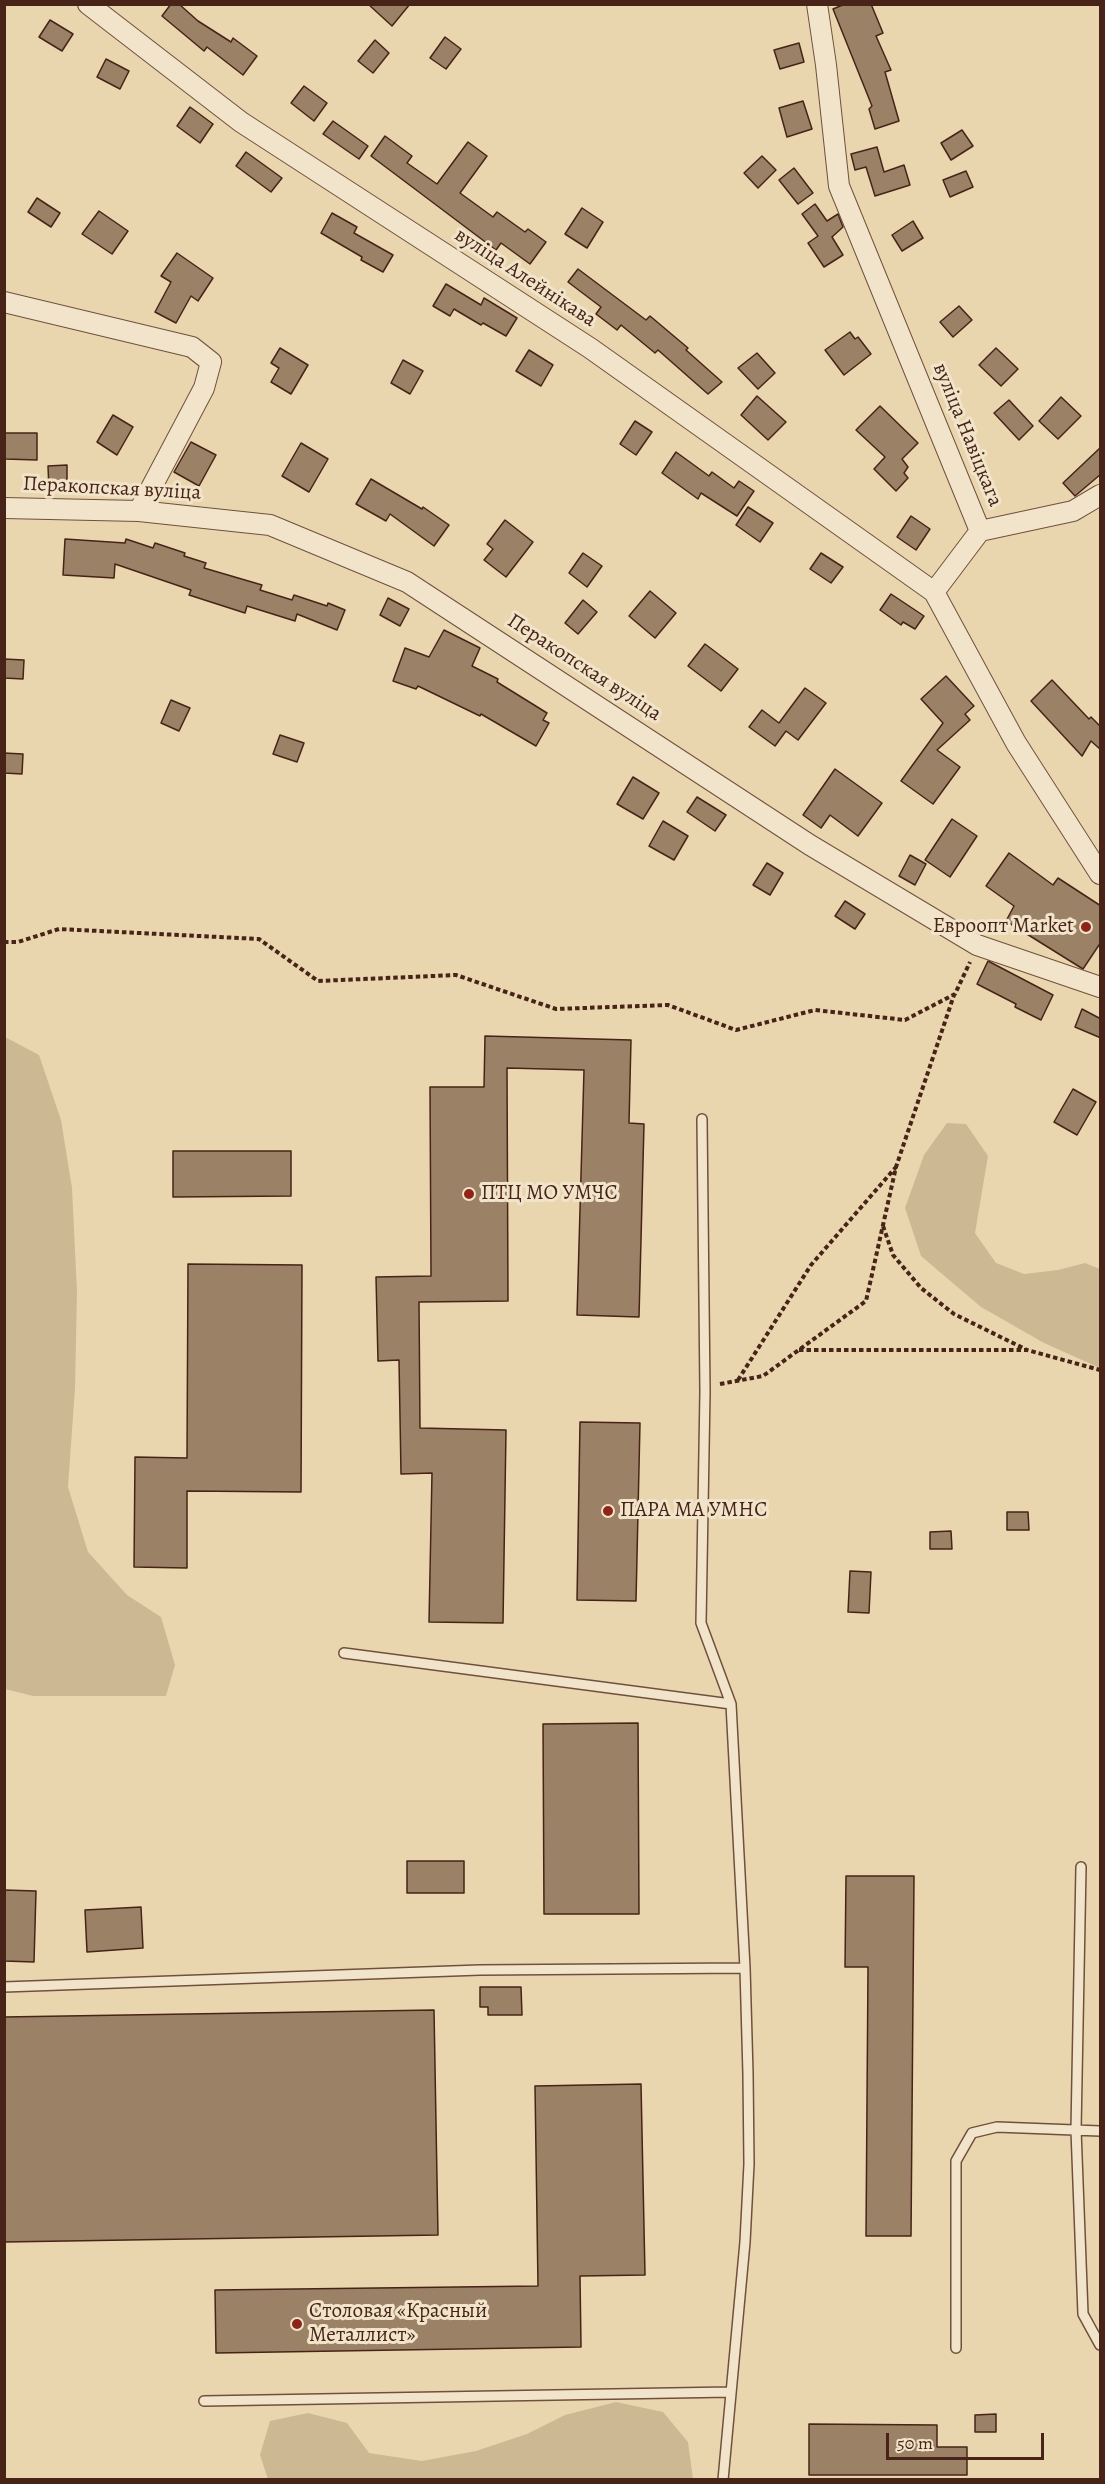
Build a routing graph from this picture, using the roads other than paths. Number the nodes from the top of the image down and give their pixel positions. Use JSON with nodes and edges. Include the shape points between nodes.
{"nodes":[{"id":1,"x":88,"y":4,"type":"edge"},
{"id":2,"x":817,"y":4,"type":"edge"},
{"id":3,"x":4,"y":302,"type":"edge"},
{"id":4,"x":1101,"y":495,"type":"edge"},
{"id":5,"x":4,"y":508,"type":"edge"},
{"id":6,"x":139,"y":511,"type":"junction"},
{"id":7,"x":980,"y":531,"type":"junction"},
{"id":8,"x":934,"y":592,"type":"junction"},
{"id":9,"x":1101,"y":874,"type":"edge"},
{"id":10,"x":1101,"y":987,"type":"edge"},
{"id":11,"x":702,"y":1119,"type":"dead end"},
{"id":12,"x":344,"y":1653,"type":"dead end"},
{"id":13,"x":731,"y":1704,"type":"junction"},
{"id":14,"x":1081,"y":1867,"type":"dead end"},
{"id":15,"x":745,"y":1968,"type":"junction"},
{"id":16,"x":4,"y":1987,"type":"edge"},
{"id":17,"x":1076,"y":2130,"type":"junction"},
{"id":18,"x":1101,"y":2131,"type":"edge"},
{"id":19,"x":1101,"y":2345,"type":"edge"},
{"id":20,"x":956,"y":2348,"type":"dead end"},
{"id":21,"x":730,"y":2392,"type":"junction"},
{"id":22,"x":204,"y":2401,"type":"dead end"},
{"id":23,"x":723,"y":2480,"type":"edge"}],
"edges":[{"from":1,"to":8,"type":"street","name":"вуліца Алейнікава","via":[[241,122],[590,348]]},
{"from":2,"to":7,"type":"street","name":"вуліца Навіцкага","via":[[839,186]]},
{"from":3,"to":6,"type":"street","via":[[192,347],[211,362],[204,388]]},
{"from":4,"to":7,"type":"street","via":[[1073,511]]},
{"from":5,"to":6,"type":"street","name":"Перакопская вуліца"},
{"from":6,"to":10,"type":"street","name":"Перакопская вуліца","via":[[270,525],[407,582],[810,845],[978,945]]},
{"from":7,"to":8,"type":"street","name":"вуліца Навіцкага"},
{"from":8,"to":9,"type":"street","via":[[1016,743]]},
{"from":11,"to":13,"type":"lane","via":[[705,1392],[701,1623]]},
{"from":12,"to":13,"type":"lane"},
{"from":13,"to":15,"type":"lane"},
{"from":14,"to":17,"type":"lane"},
{"from":15,"to":16,"type":"lane","via":[[480,1970]]},
{"from":15,"to":21,"type":"lane","via":[[749,2164],[746,2242]]},
{"from":17,"to":18,"type":"lane"},
{"from":17,"to":19,"type":"lane","via":[[1083,2314]]},
{"from":17,"to":20,"type":"lane","via":[[997,2127],[972,2133],[956,2161]]},
{"from":21,"to":22,"type":"lane"},
{"from":21,"to":23,"type":"lane"}]}
